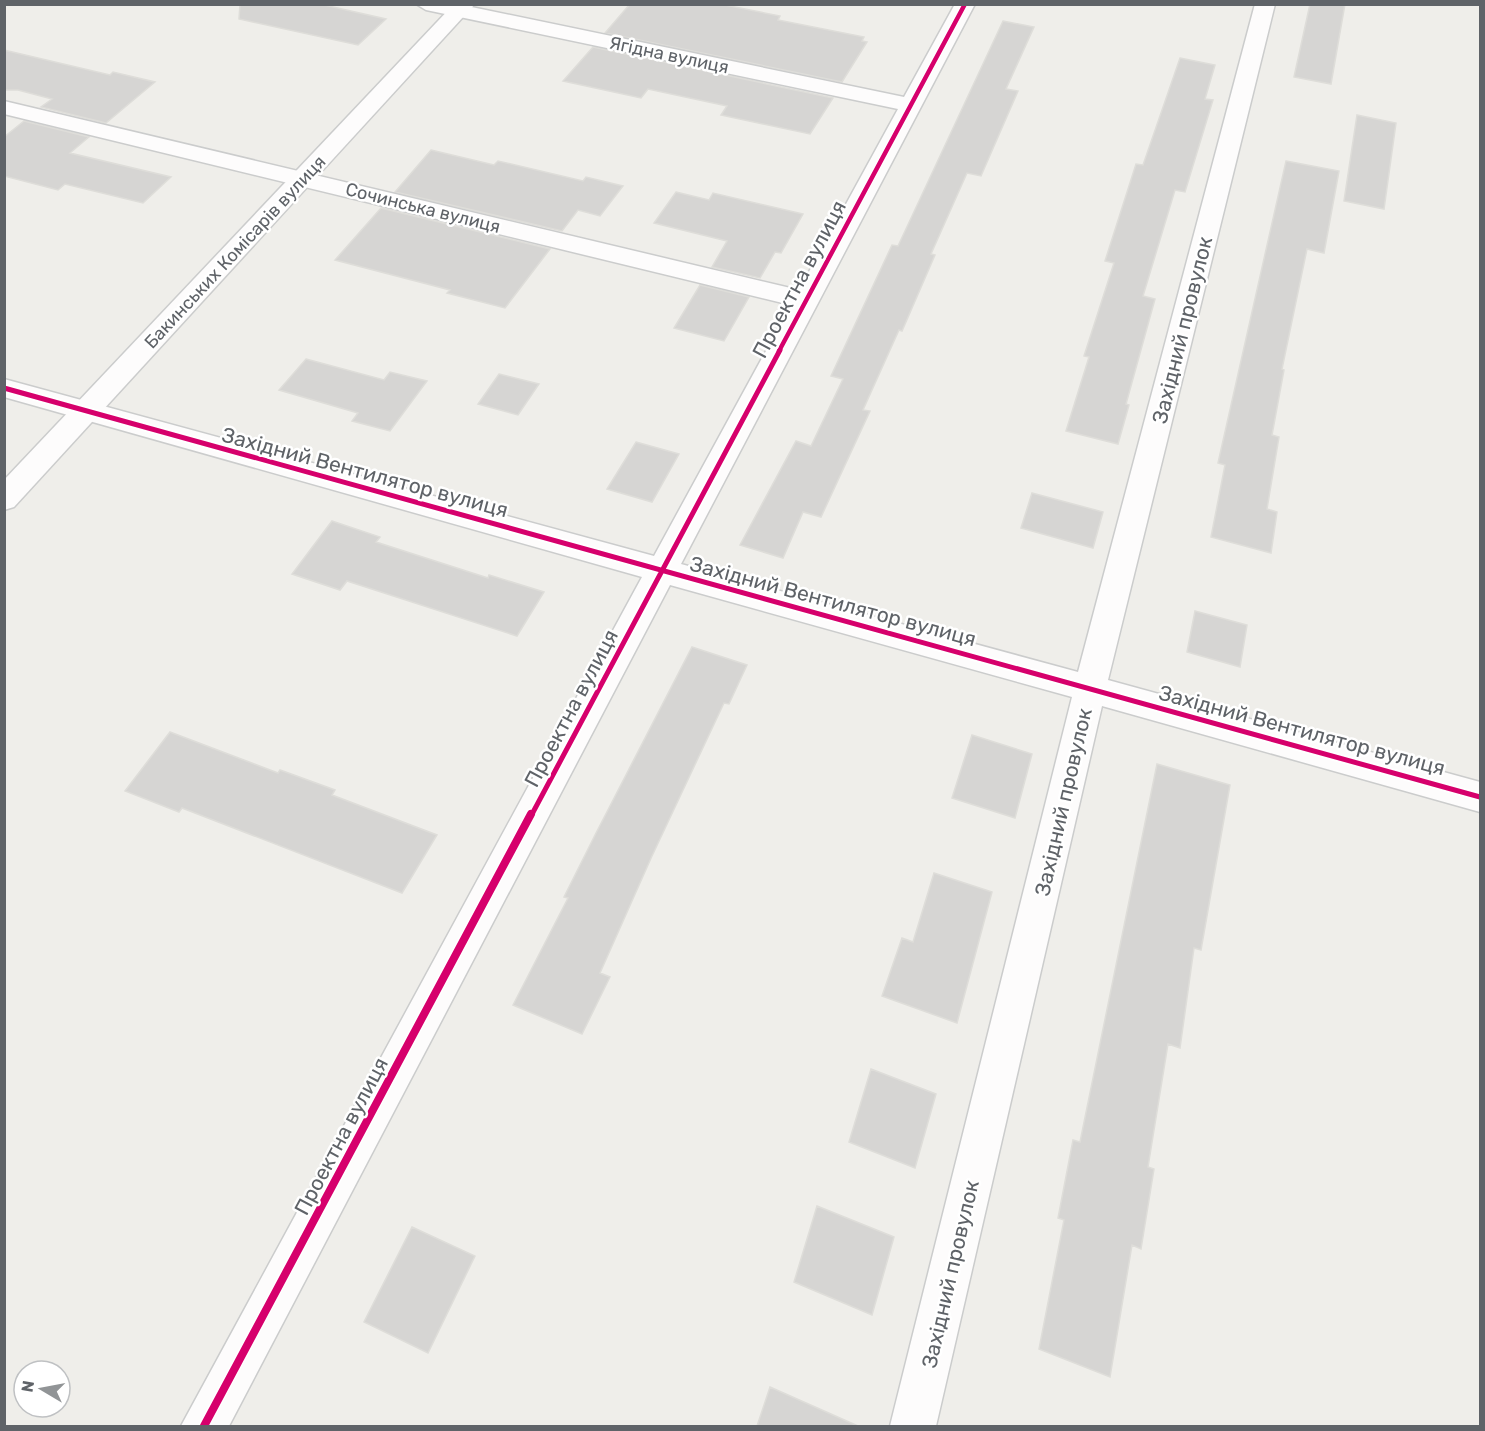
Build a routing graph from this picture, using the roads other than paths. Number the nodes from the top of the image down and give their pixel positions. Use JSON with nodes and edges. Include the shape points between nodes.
{"nodes":[{"id":1,"x":426,"y":4,"type":"edge"},
{"id":2,"x":965,"y":4,"type":"edge"},
{"id":3,"x":1265,"y":4,"type":"edge"},
{"id":4,"x":462,"y":8,"type":"edge"},
{"id":5,"x":912,"y":105,"type":"junction"},
{"id":6,"x":4,"y":107,"type":"edge"},
{"id":7,"x":303,"y":178,"type":"junction"},
{"id":8,"x":806,"y":300,"type":"junction"},
{"id":9,"x":4,"y":388,"type":"edge"},
{"id":10,"x":86,"y":412,"type":"junction"},
{"id":11,"x":4,"y":499,"type":"edge"},
{"id":12,"x":663,"y":571,"type":"junction"},
{"id":13,"x":1090,"y":689,"type":"junction"},
{"id":14,"x":1480,"y":797,"type":"edge"},
{"id":15,"x":204,"y":1426,"type":"edge"},
{"id":16,"x":913,"y":1426,"type":"edge"}],
"edges":[{"from":1,"to":4,"type":"street","name":"Ягідна вулиця"},
{"from":2,"to":5,"type":"street","name":"Проектна вулиця"},
{"from":3,"to":13,"type":"street","name":"Західний провулок"},
{"from":4,"to":5,"type":"street","name":"Ягідна вулиця"},
{"from":4,"to":7,"type":"street","name":"Бакинських Комісарів вулиця"},
{"from":5,"to":8,"type":"street","name":"Проектна вулиця"},
{"from":6,"to":7,"type":"street","name":"Сочинська вулиця"},
{"from":7,"to":8,"type":"street","name":"Сочинська вулиця"},
{"from":7,"to":10,"type":"street","name":"Бакинських Комісарів вулиця"},
{"from":8,"to":12,"type":"street","name":"Проектна вулиця"},
{"from":9,"to":10,"type":"street","name":"Західний Вентилятор вулиця"},
{"from":10,"to":11,"type":"street","name":"Бакинських Комісарів вулиця"},
{"from":10,"to":12,"type":"street","name":"Західний Вентилятор вулиця"},
{"from":12,"to":13,"type":"street","name":"Західний Вентилятор вулиця"},
{"from":12,"to":15,"type":"street","name":"Проектна вулиця"},
{"from":13,"to":14,"type":"street","name":"Західний Вентилятор вулиця"},
{"from":13,"to":16,"type":"street","name":"Західний провулок"}]}
